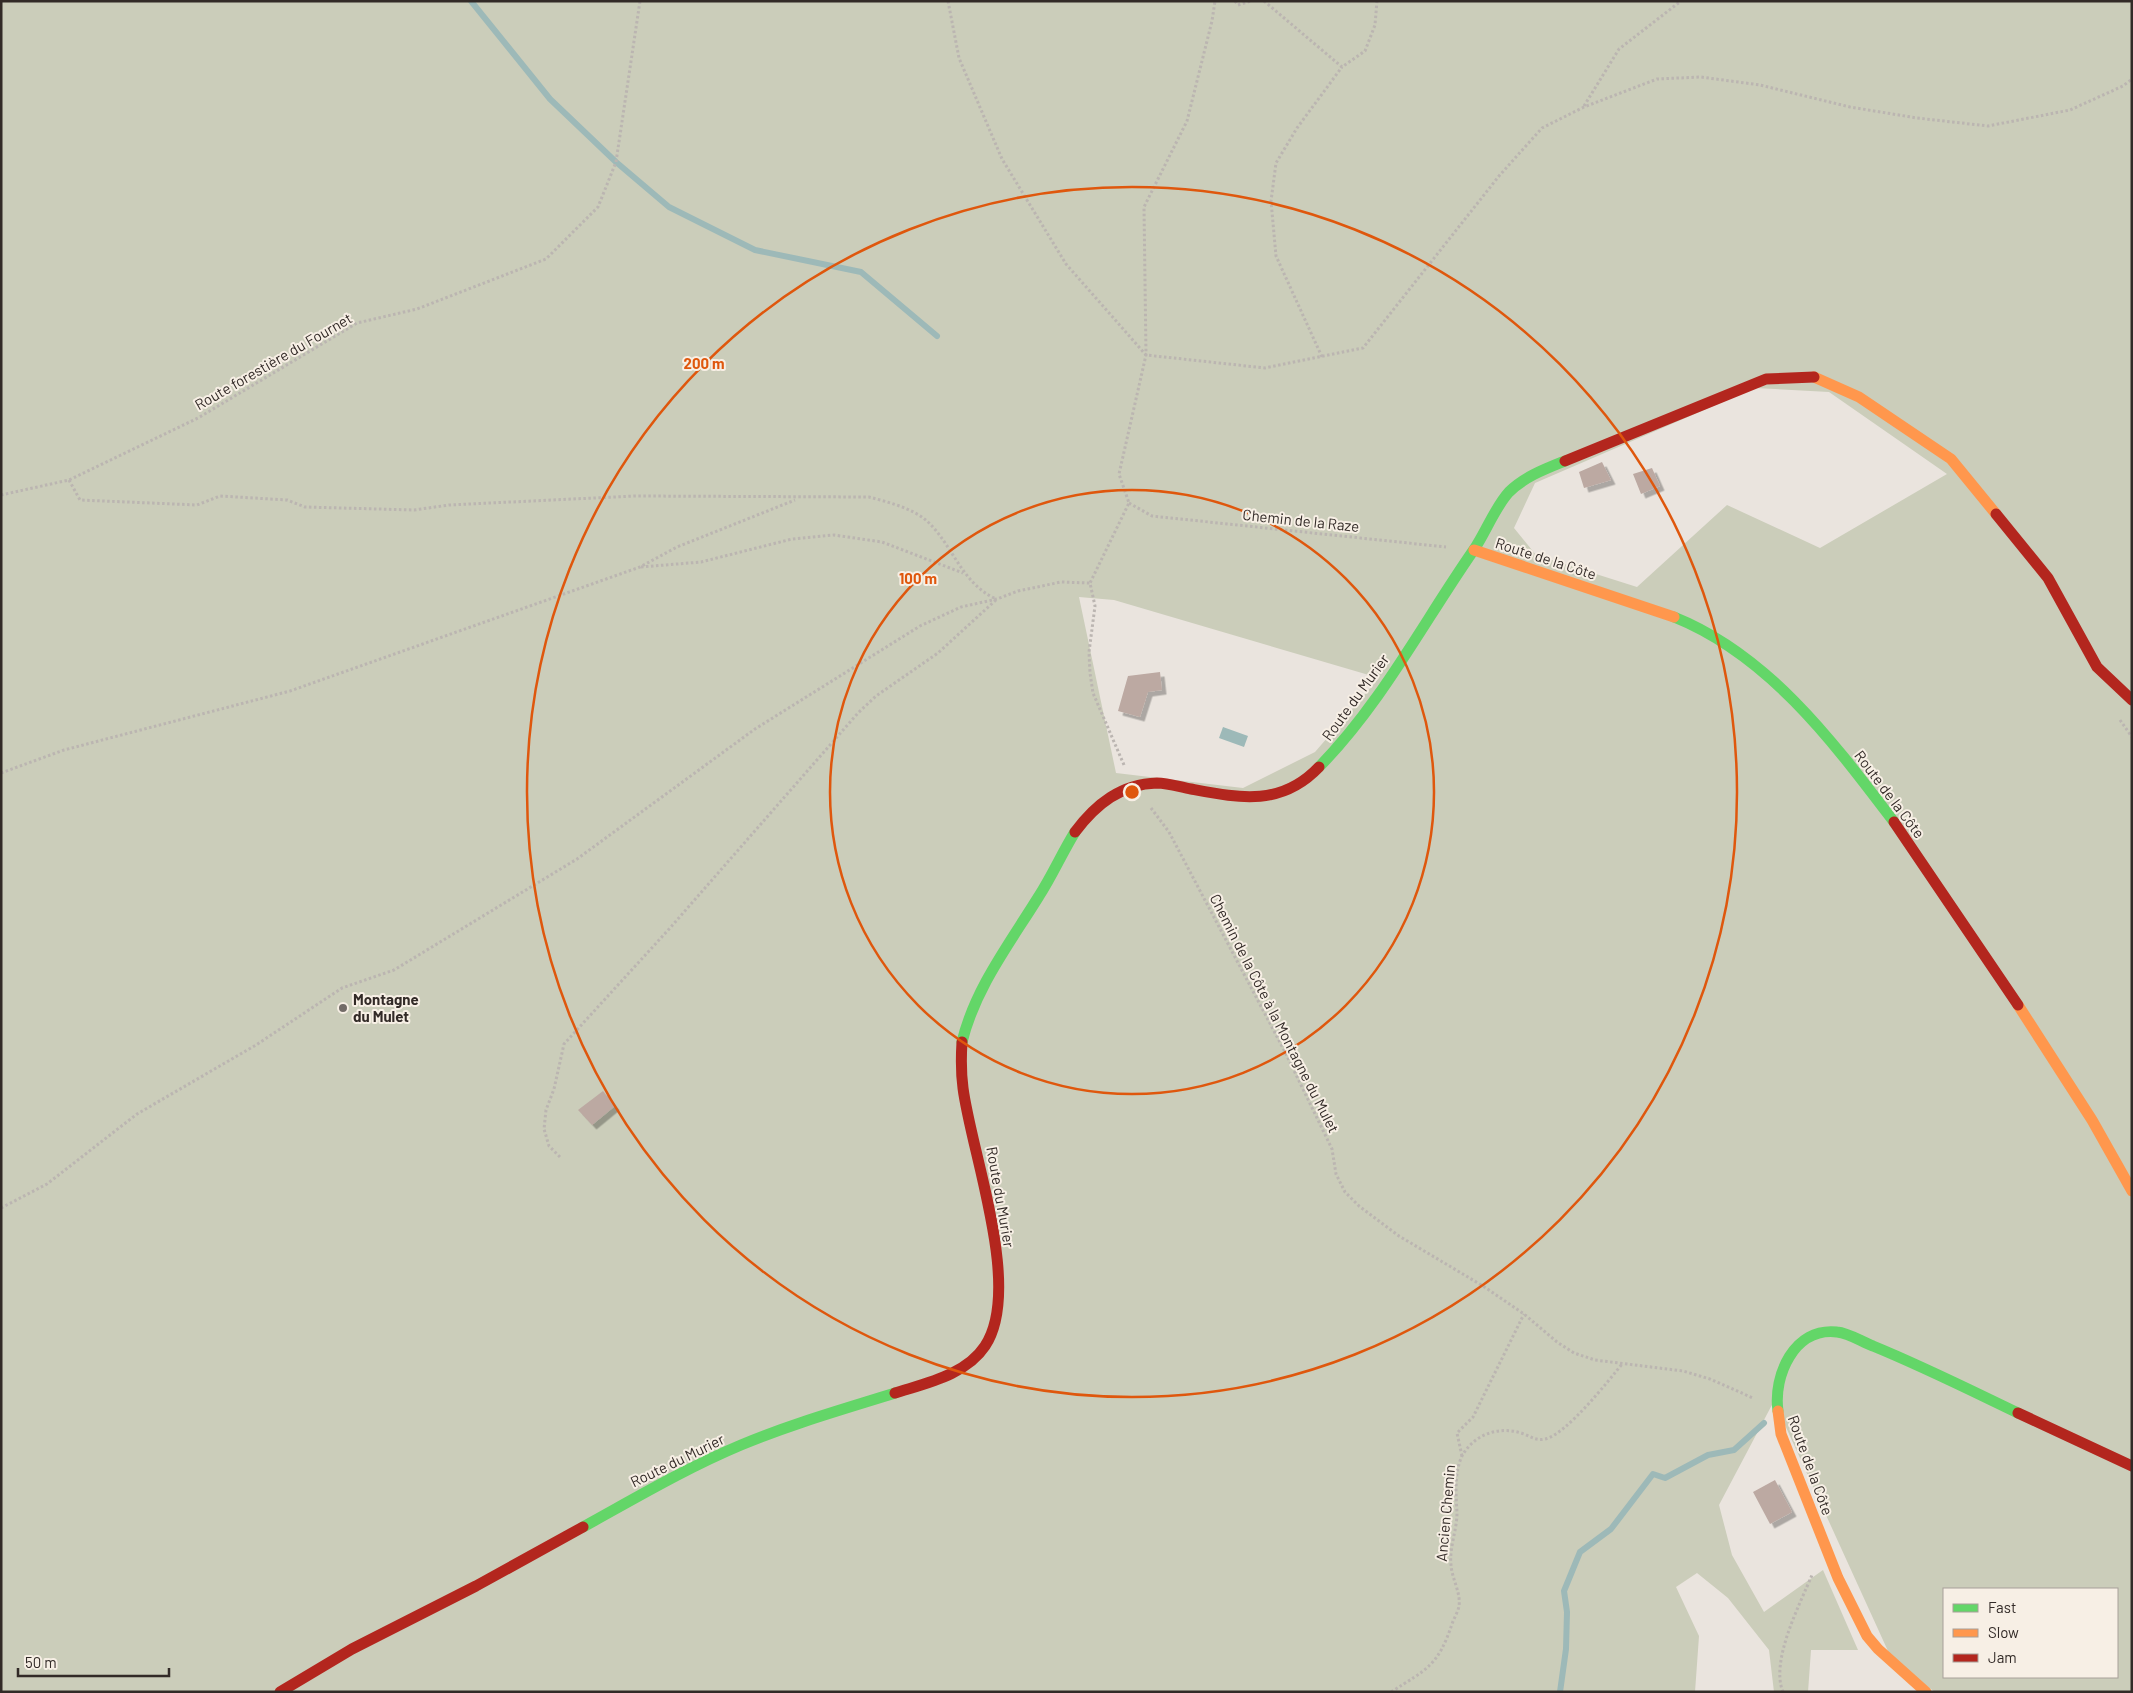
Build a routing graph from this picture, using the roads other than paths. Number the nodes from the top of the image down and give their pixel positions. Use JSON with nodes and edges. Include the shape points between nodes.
{"nodes":[{"id":1,"x":1474,"y":550,"type":"junction"},
{"id":2,"x":2132,"y":700,"type":"edge"},
{"id":3,"x":2132,"y":1191,"type":"edge"},
{"id":4,"x":2132,"y":1466,"type":"edge"},
{"id":5,"x":280,"y":1692,"type":"edge"},
{"id":6,"x":1926,"y":1692,"type":"edge"}],
"edges":[{"from":1,"to":2,"type":"street","name":"Route de la Côte","via":[[1508,493],[1532,475],[1766,379],[1812,376],[1859,397],[1950,459],[2048,578],[2097,667]]},
{"from":1,"to":3,"type":"street","name":"Route de la Côte","via":[[1682,620],[1719,639],[1762,670],[1836,748],[1956,909],[2102,1137]]},
{"from":1,"to":5,"type":"street","name":"Route du Murier","via":[[1355,727],[1328,759],[1296,786],[1258,798],[1238,798],[1159,783],[1134,786],[1102,802],[1074,834],[1041,894],[989,975],[968,1018],[961,1058],[963,1090],[982,1166],[998,1297],[995,1323],[985,1346],[968,1363],[946,1376],[792,1425],[688,1471],[334,1659]]},
{"from":4,"to":6,"type":"street","name":"Route de la Côte","via":[[1838,1332],[1818,1333],[1801,1342],[1783,1365],[1777,1382],[1781,1434],[1838,1578],[1866,1636]]}]}
